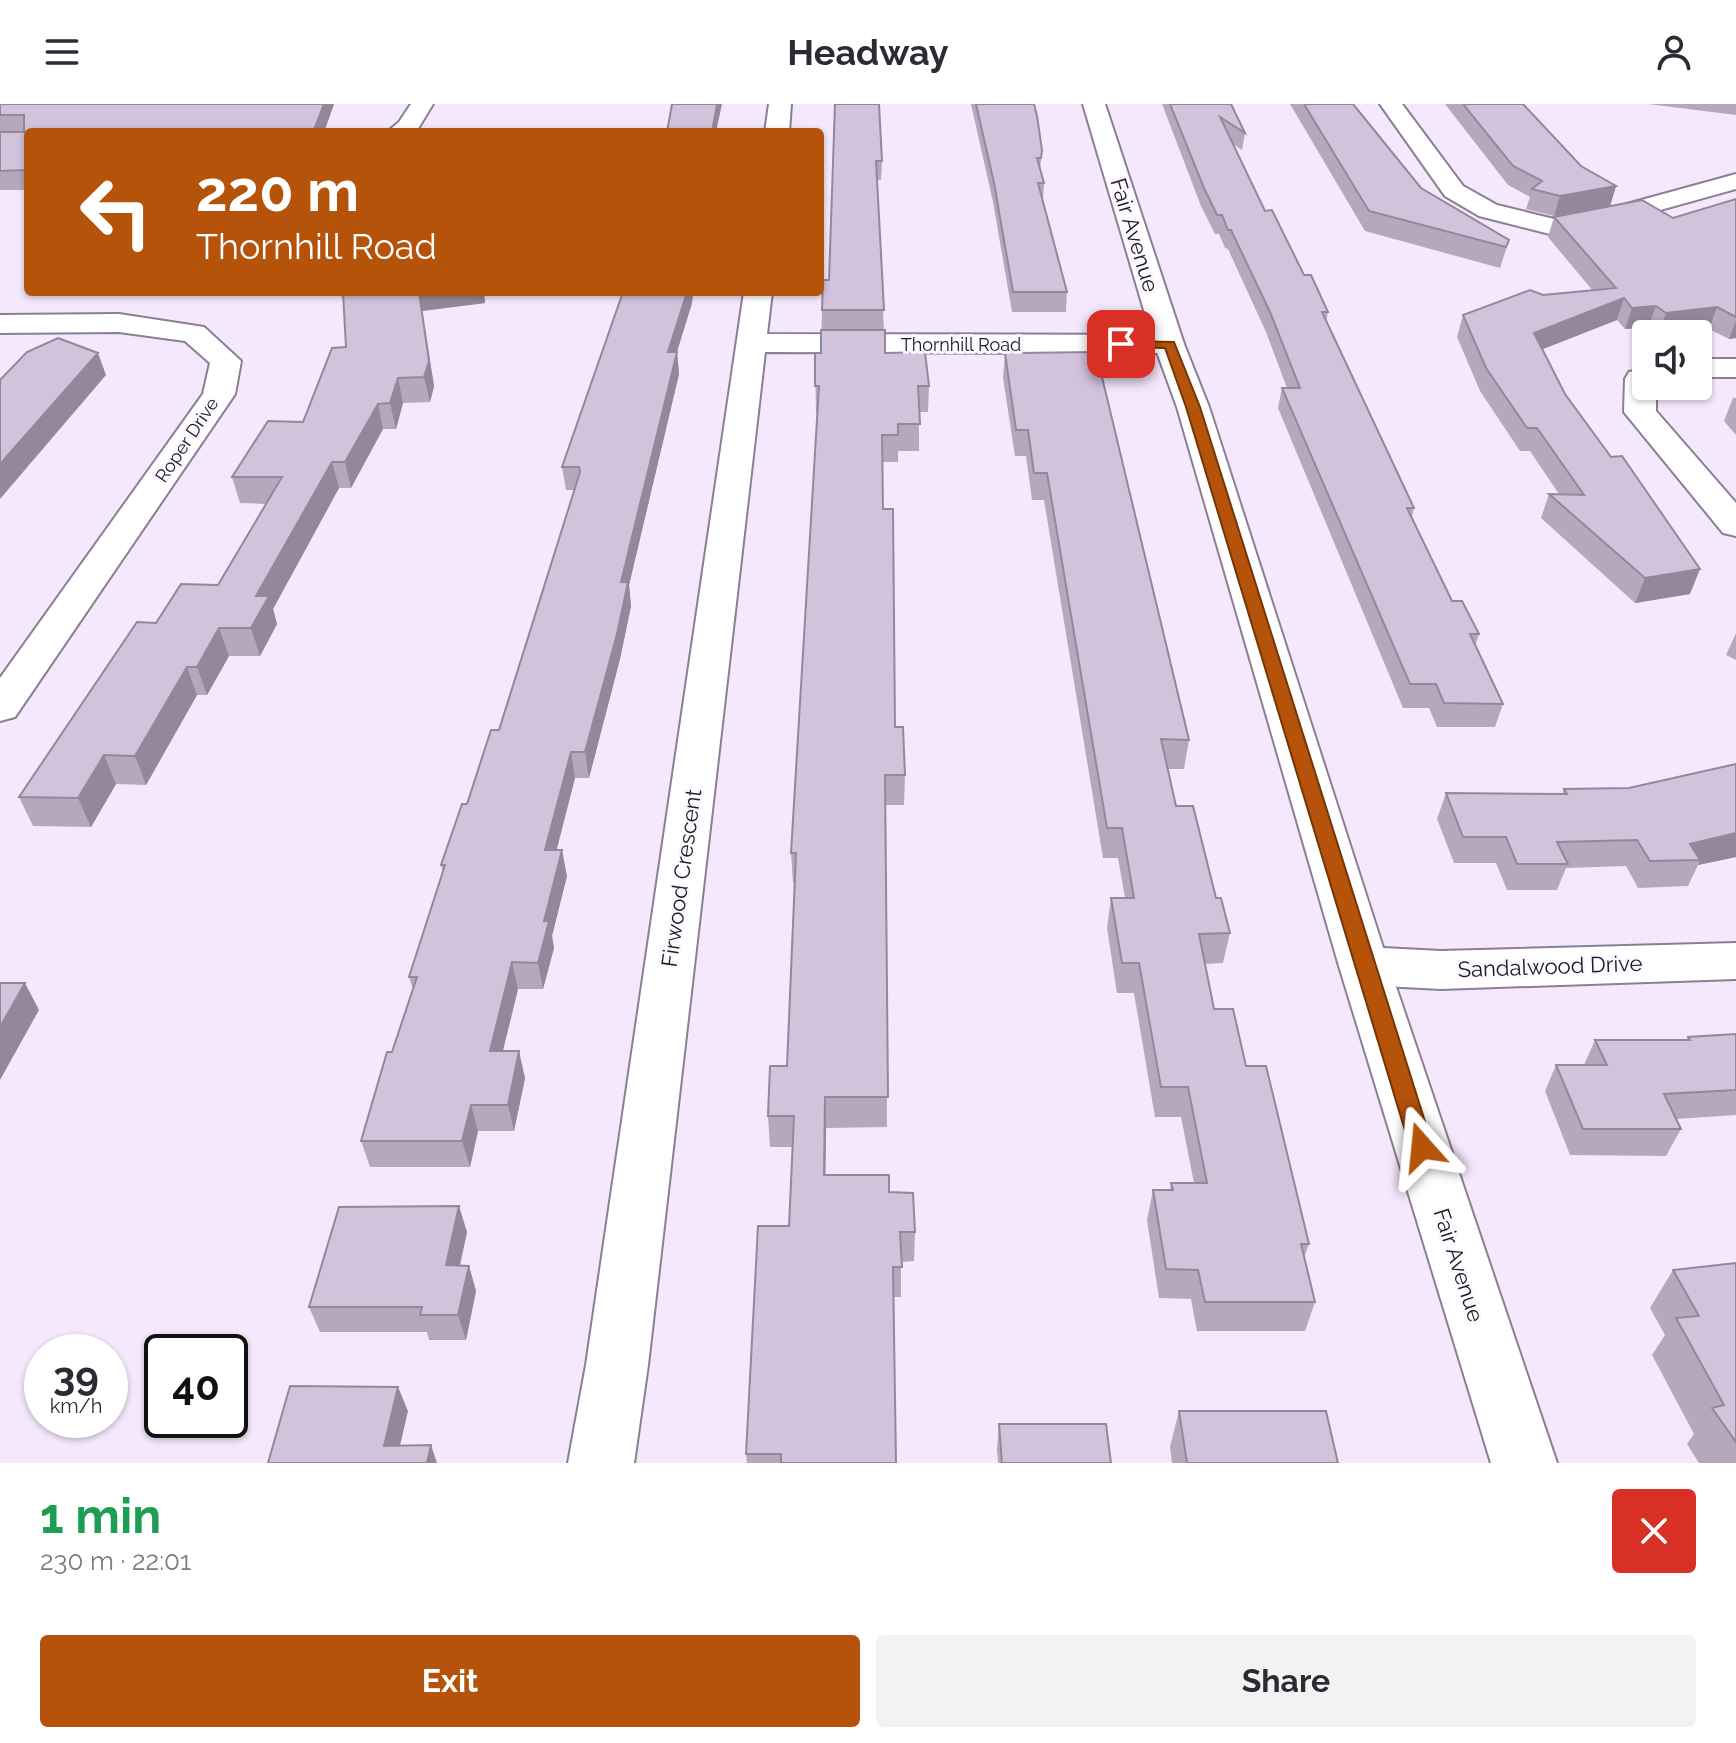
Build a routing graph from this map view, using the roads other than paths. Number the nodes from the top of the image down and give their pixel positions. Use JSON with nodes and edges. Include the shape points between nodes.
{"nodes":[{"id":1,"x":422,"y":104,"type":"edge"},
{"id":2,"x":780,"y":104,"type":"edge"},
{"id":3,"x":1094,"y":104,"type":"edge"},
{"id":4,"x":1391,"y":104,"type":"edge"},
{"id":5,"x":406,"y":128,"type":"edge"},
{"id":6,"x":777,"y":128,"type":"edge"},
{"id":7,"x":1736,"y":181,"type":"edge"},
{"id":8,"x":758,"y":296,"type":"edge"},
{"id":9,"x":0,"y":324,"type":"edge"},
{"id":10,"x":752,"y":343,"type":"junction"},
{"id":11,"x":1169,"y":344,"type":"junction"},
{"id":12,"x":1712,"y":368,"type":"edge"},
{"id":13,"x":1736,"y":368,"type":"edge"},
{"id":14,"x":1640,"y":400,"type":"edge"},
{"id":15,"x":1736,"y":525,"type":"edge"},
{"id":16,"x":0,"y":708,"type":"edge"},
{"id":17,"x":1736,"y":961,"type":"edge"},
{"id":18,"x":1364,"y":966,"type":"junction"},
{"id":19,"x":601,"y":1463,"type":"edge"},
{"id":20,"x":1524,"y":1463,"type":"edge"}],
"edges":[{"from":1,"to":5,"type":"street"},
{"from":2,"to":6,"type":"street"},
{"from":3,"to":11,"type":"street","name":"Fair Avenue"},
{"from":4,"to":7,"type":"street","via":[[1454,191],[1488,211],[1554,227]]},
{"from":8,"to":10,"type":"street","name":"Firwood Crescent"},
{"from":9,"to":16,"type":"street","name":"Roper Drive","via":[[119,323],[194,333],[226,361],[219,394]]},
{"from":10,"to":11,"type":"street","name":"Thornhill Road"},
{"from":10,"to":19,"type":"street","name":"Firwood Crescent"},
{"from":11,"to":18,"type":"street","name":"Fair Avenue","via":[[1193,407]]},
{"from":12,"to":13,"type":"street"},
{"from":14,"to":15,"type":"street","via":[[1640,412]]},
{"from":17,"to":18,"type":"street","name":"Sandalwood Drive","via":[[1441,970]]},
{"from":18,"to":20,"type":"street","name":"Fair Avenue"}]}
